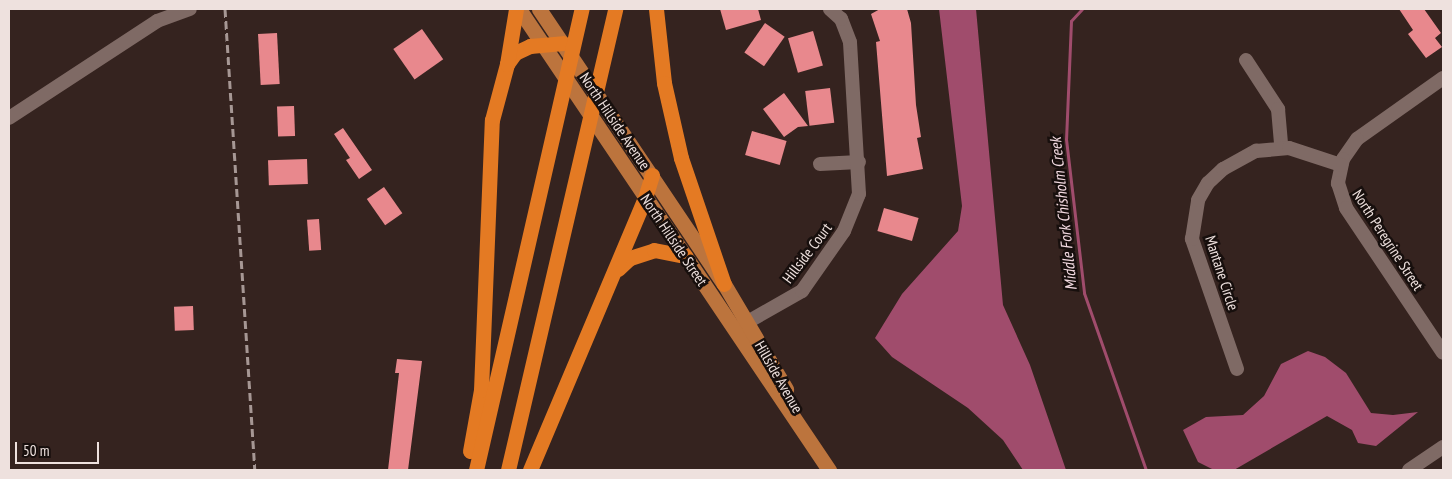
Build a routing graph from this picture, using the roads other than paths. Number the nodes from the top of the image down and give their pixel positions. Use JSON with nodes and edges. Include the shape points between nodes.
{"nodes":[{"id":1,"x":167,"y":9,"type":"edge"},
{"id":2,"x":190,"y":9,"type":"edge"},
{"id":3,"x":517,"y":9,"type":"edge"},
{"id":4,"x":539,"y":9,"type":"edge"},
{"id":5,"x":615,"y":9,"type":"edge"},
{"id":6,"x":656,"y":9,"type":"edge"},
{"id":7,"x":830,"y":9,"type":"edge"},
{"id":8,"x":582,"y":10,"type":"edge"},
{"id":9,"x":157,"y":21,"type":"junction"},
{"id":10,"x":542,"y":43,"type":"junction"},
{"id":11,"x":563,"y":44,"type":"junction"},
{"id":12,"x":1246,"y":60,"type":"dead end"},
{"id":13,"x":507,"y":64,"type":"junction"},
{"id":14,"x":1443,"y":78,"type":"edge"},
{"id":15,"x":9,"y":118,"type":"edge"},
{"id":16,"x":1281,"y":147,"type":"junction"},
{"id":17,"x":859,"y":162,"type":"junction"},
{"id":18,"x":820,"y":164,"type":"dead end"},
{"id":19,"x":1341,"y":165,"type":"junction"},
{"id":20,"x":652,"y":175,"type":"junction"},
{"id":21,"x":646,"y":198,"type":"junction"},
{"id":22,"x":685,"y":256,"type":"junction"},
{"id":23,"x":615,"y":272,"type":"junction"},
{"id":24,"x":724,"y":284,"type":"junction"},
{"id":25,"x":740,"y":326,"type":"junction"},
{"id":26,"x":1443,"y":353,"type":"edge"},
{"id":27,"x":1237,"y":369,"type":"dead end"},
{"id":28,"x":1443,"y":447,"type":"edge"},
{"id":29,"x":466,"y":470,"type":"edge"},
{"id":30,"x":476,"y":470,"type":"edge"},
{"id":31,"x":508,"y":470,"type":"edge"},
{"id":32,"x":530,"y":470,"type":"edge"},
{"id":33,"x":831,"y":470,"type":"edge"},
{"id":34,"x":1409,"y":470,"type":"edge"}],
"edges":[{"from":1,"to":9,"type":"street"},
{"from":2,"to":9,"type":"street"},
{"from":3,"to":10,"type":"main road","name":"North Hillside Street"},
{"from":3,"to":13,"type":"highway"},
{"from":4,"to":11,"type":"main road","name":"North Hillside Avenue"},
{"from":5,"to":31,"type":"highway"},
{"from":6,"to":24,"type":"highway","via":[[664,83],[675,132],[696,207]]},
{"from":7,"to":17,"type":"street","name":"Hillside Court","via":[[841,19],[850,42]]},
{"from":8,"to":30,"type":"highway"},
{"from":9,"to":15,"type":"street"},
{"from":10,"to":11,"type":"highway"},
{"from":10,"to":13,"type":"highway","via":[[515,53]]},
{"from":10,"to":21,"type":"main road","name":"North Hillside Street"},
{"from":11,"to":20,"type":"main road","name":"North Hillside Avenue"},
{"from":12,"to":16,"type":"street","via":[[1278,109]]},
{"from":13,"to":29,"type":"highway","via":[[492,120],[481,390]]},
{"from":14,"to":19,"type":"street","via":[[1356,139]]},
{"from":16,"to":19,"type":"street","name":"Mantane Circle"},
{"from":16,"to":27,"type":"street","name":"Mantane Circle","via":[[1256,151],[1223,169],[1208,183],[1198,200],[1194,218],[1192,239]]},
{"from":17,"to":18,"type":"street"},
{"from":17,"to":25,"type":"street","name":"Hillside Court","via":[[859,194],[853,213],[813,277],[791,300]]},
{"from":19,"to":26,"type":"street","name":"North Peregrine Street","via":[[1338,189],[1342,202]]},
{"from":20,"to":21,"type":"highway"},
{"from":20,"to":24,"type":"main road","name":"North Hillside Avenue"},
{"from":21,"to":22,"type":"main road","name":"North Hillside Street"},
{"from":21,"to":23,"type":"highway"},
{"from":22,"to":23,"type":"highway","via":[[667,251],[641,252]]},
{"from":22,"to":25,"type":"main road","name":"North Hillside Street"},
{"from":23,"to":32,"type":"highway"},
{"from":24,"to":25,"type":"main road","name":"Hillside Avenue"},
{"from":25,"to":33,"type":"main road","name":"Hillside Avenue"},
{"from":28,"to":34,"type":"street"}]}
